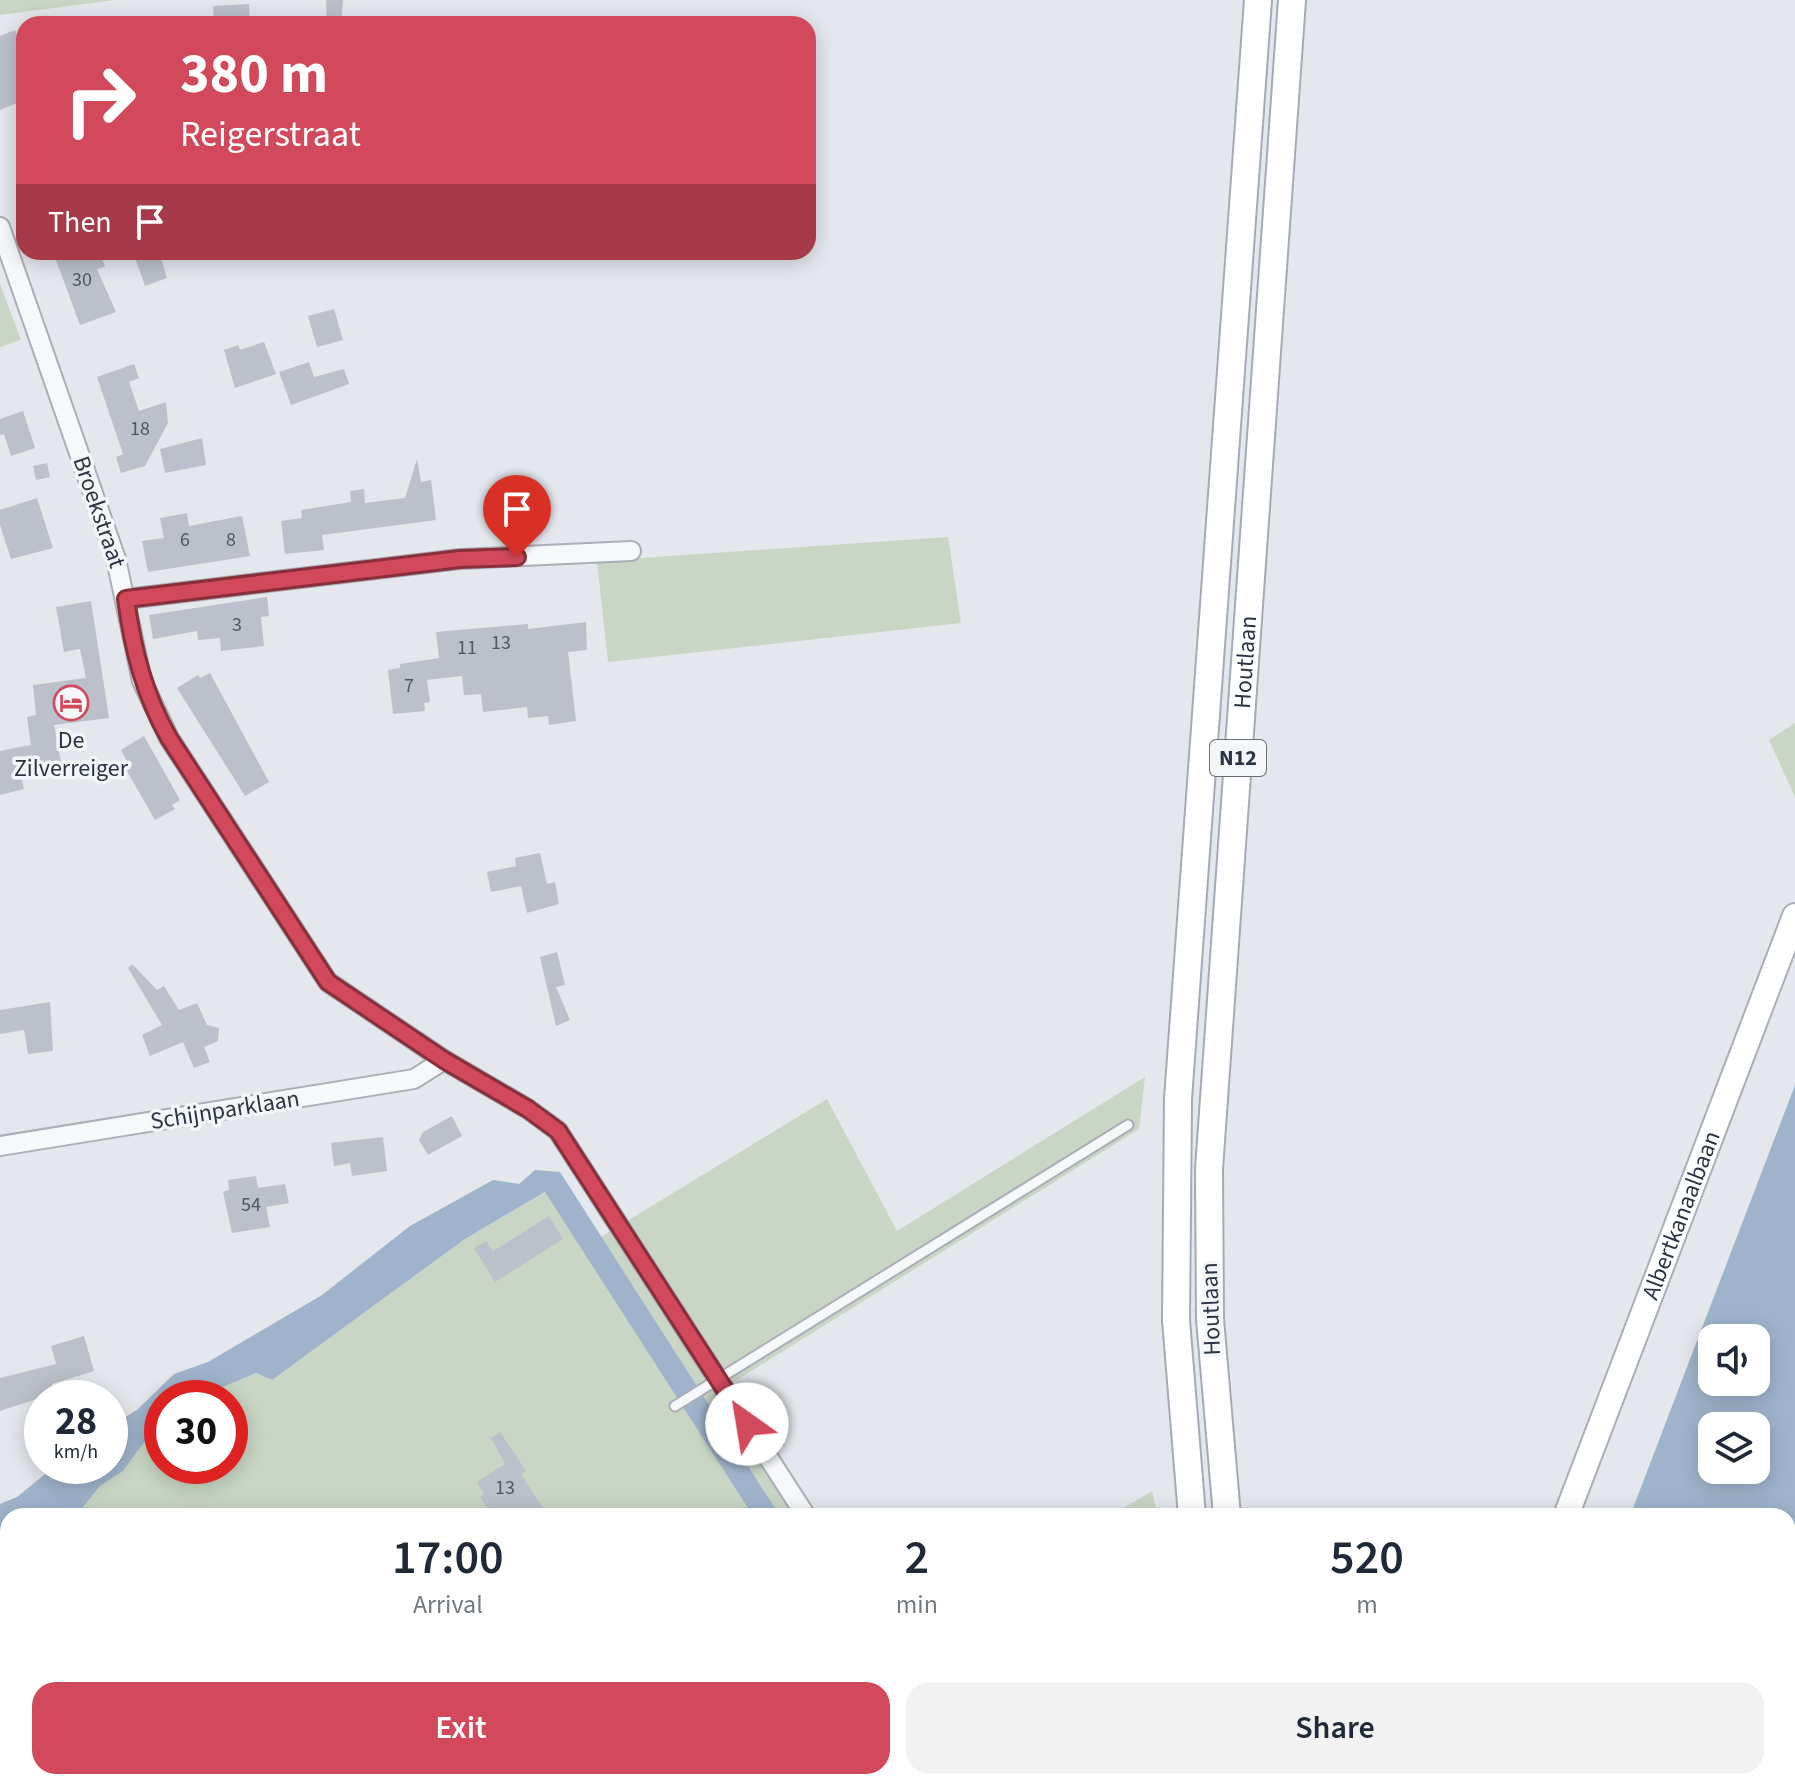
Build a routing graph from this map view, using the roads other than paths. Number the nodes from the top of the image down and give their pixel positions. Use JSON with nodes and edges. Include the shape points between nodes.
{"nodes":[{"id":1,"x":1258,"y":0,"type":"edge"},
{"id":2,"x":1292,"y":0,"type":"edge"},
{"id":3,"x":0,"y":227,"type":"edge"},
{"id":4,"x":631,"y":551,"type":"dead end"},
{"id":5,"x":126,"y":599,"type":"junction"},
{"id":6,"x":1795,"y":916,"type":"edge"},
{"id":7,"x":444,"y":1060,"type":"junction"},
{"id":8,"x":1128,"y":1125,"type":"dead end"},
{"id":9,"x":0,"y":1146,"type":"edge"},
{"id":10,"x":711,"y":1382,"type":"junction"},
{"id":11,"x":675,"y":1406,"type":"dead end"},
{"id":12,"x":800,"y":1508,"type":"edge"},
{"id":13,"x":1191,"y":1508,"type":"edge"},
{"id":14,"x":1226,"y":1508,"type":"edge"},
{"id":15,"x":1569,"y":1508,"type":"edge"}],
"edges":[{"from":1,"to":13,"type":"main road","name":"Houtlaan","number":"N12","via":[[1178,1099],[1176,1320]]},
{"from":2,"to":14,"type":"main road","name":"Houtlaan","number":"N12","via":[[1209,1169],[1210,1319]]},
{"from":3,"to":5,"type":"street","name":"Broekstraat"},
{"from":4,"to":5,"type":"street","via":[[460,559]]},
{"from":5,"to":7,"type":"street","name":"Broekstraat","via":[[137,663],[157,718],[316,968],[340,994]]},
{"from":6,"to":15,"type":"street","name":"Albertkanaalbaan"},
{"from":7,"to":9,"type":"street","name":"Schijnparklaan","via":[[414,1079]]},
{"from":7,"to":10,"type":"street","name":"Broekstraat","via":[[558,1131]]},
{"from":8,"to":10,"type":"lane"},
{"from":10,"to":11,"type":"lane"},
{"from":10,"to":12,"type":"street","name":"Broekstraat"}]}
